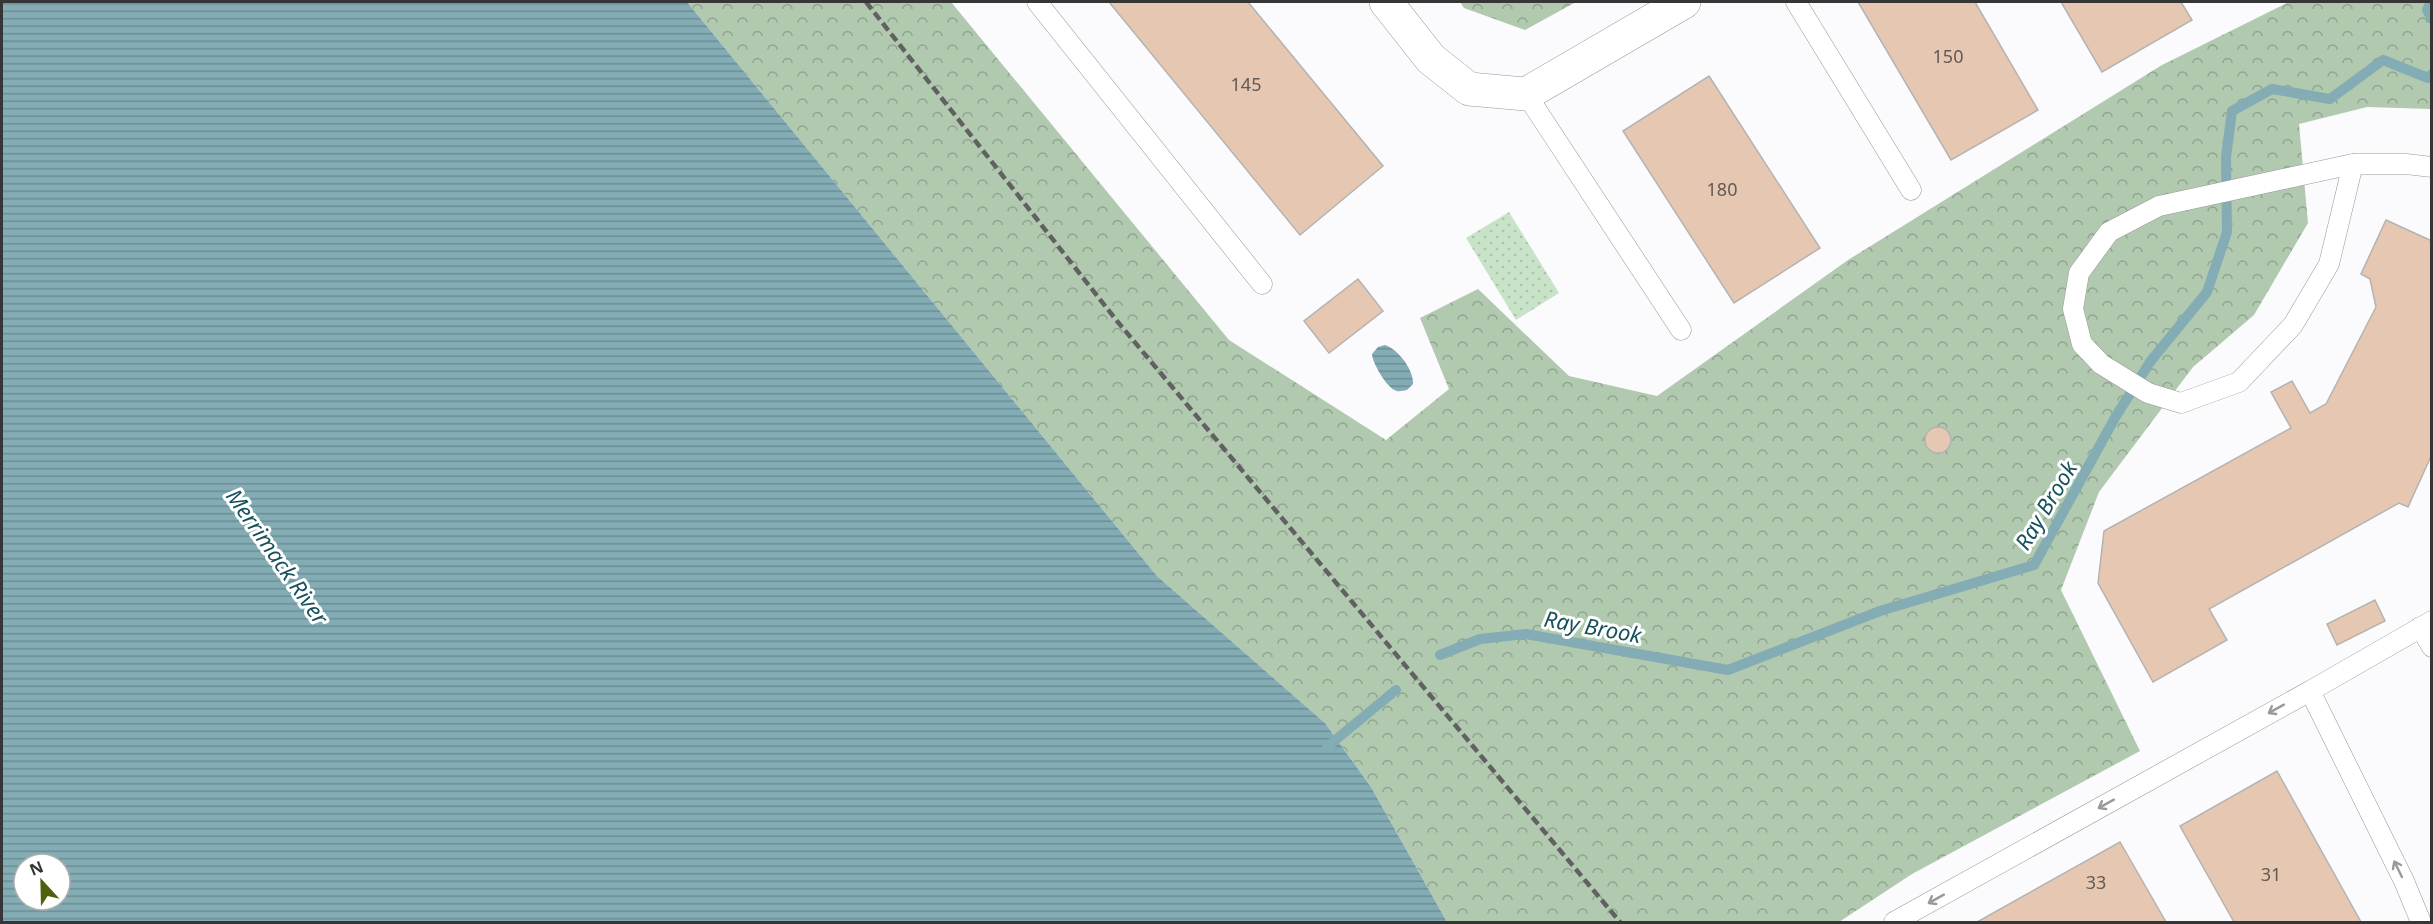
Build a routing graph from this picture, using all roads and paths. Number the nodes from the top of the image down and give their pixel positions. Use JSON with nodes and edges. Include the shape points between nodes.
{"nodes":[{"id":1,"x":1037,"y":2,"type":"edge"},
{"id":2,"x":1386,"y":2,"type":"edge"},
{"id":3,"x":1684,"y":2,"type":"edge"},
{"id":4,"x":1796,"y":2,"type":"edge"},
{"id":5,"x":1526,"y":94,"type":"junction"},
{"id":6,"x":2353,"y":164,"type":"junction"},
{"id":7,"x":2432,"y":167,"type":"edge"},
{"id":8,"x":1911,"y":190,"type":"dead end"},
{"id":9,"x":1263,"y":284,"type":"dead end"},
{"id":10,"x":1681,"y":330,"type":"dead end"},
{"id":11,"x":2426,"y":624,"type":"edge"},
{"id":12,"x":2432,"y":647,"type":"edge"},
{"id":13,"x":2310,"y":690,"type":"junction"},
{"id":14,"x":1894,"y":922,"type":"edge"},
{"id":15,"x":2421,"y":922,"type":"edge"}],
"edges":[{"from":1,"to":9,"type":"lane"},
{"from":2,"to":5,"type":"street","via":[[1431,59],[1469,89]]},
{"from":3,"to":5,"type":"street"},
{"from":4,"to":8,"type":"lane"},
{"from":5,"to":10,"type":"lane"},
{"from":6,"to":6,"type":"lane","via":[[2159,206],[2109,232],[2079,273],[2073,309],[2082,344],[2101,364],[2148,393],[2181,403],[2239,382],[2294,325],[2329,264]]},
{"from":6,"to":7,"type":"lane"},
{"from":11,"to":12,"type":"lane"},
{"from":11,"to":13,"type":"lane"},
{"from":13,"to":14,"type":"lane","one_way":true},
{"from":15,"to":13,"type":"lane","one_way":true}]}
